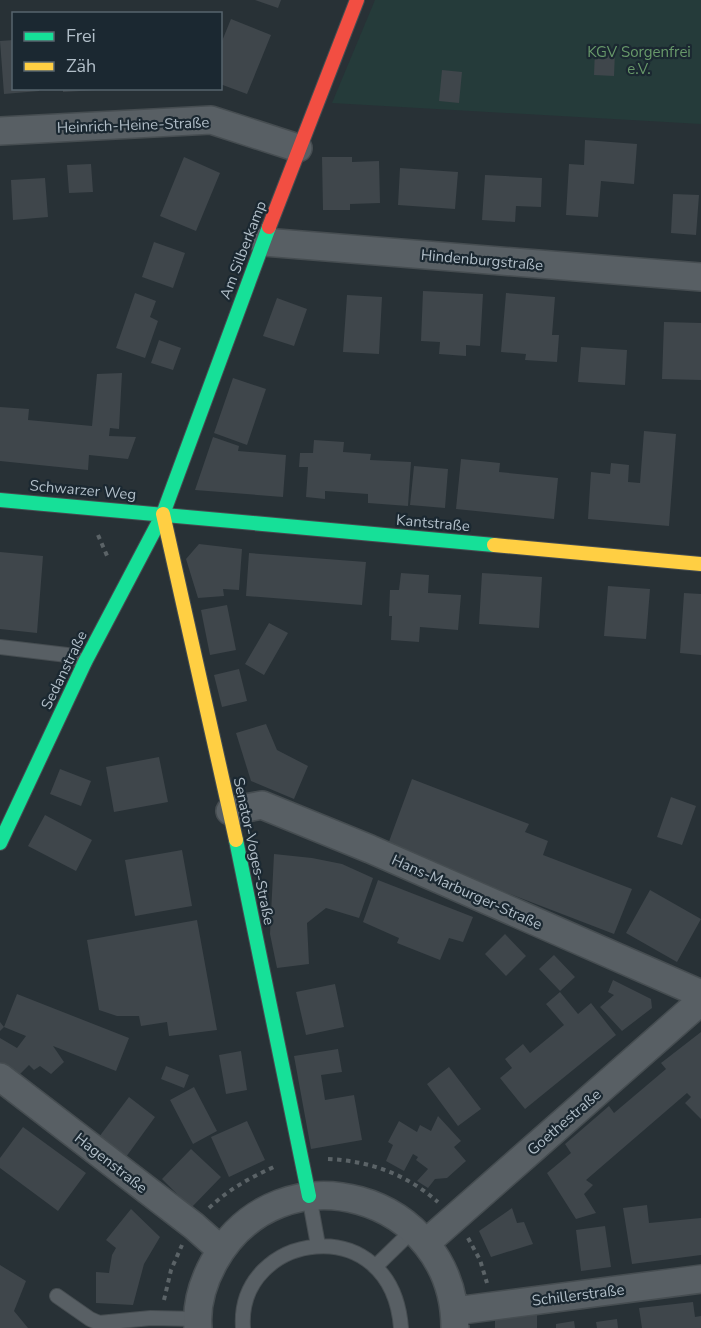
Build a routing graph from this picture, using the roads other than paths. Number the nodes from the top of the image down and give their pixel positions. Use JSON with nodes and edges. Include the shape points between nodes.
{"nodes":[{"id":1,"x":357,"y":0,"type":"edge"},
{"id":2,"x":0,"y":131,"type":"edge"},
{"id":3,"x":298,"y":148,"type":"junction"},
{"id":4,"x":264,"y":242,"type":"junction"},
{"id":5,"x":701,"y":277,"type":"edge"},
{"id":6,"x":0,"y":500,"type":"edge"},
{"id":7,"x":163,"y":514,"type":"junction"},
{"id":8,"x":701,"y":564,"type":"edge"},
{"id":9,"x":0,"y":647,"type":"edge"},
{"id":10,"x":85,"y":662,"type":"junction"},
{"id":11,"x":230,"y":811,"type":"junction"},
{"id":12,"x":0,"y":843,"type":"edge"},
{"id":13,"x":701,"y":994,"type":"edge"},
{"id":14,"x":701,"y":1001,"type":"edge"},
{"id":15,"x":0,"y":1077,"type":"edge"},
{"id":16,"x":309,"y":1196,"type":"junction"},
{"id":17,"x":420,"y":1236,"type":"junction"},
{"id":18,"x":318,"y":1245,"type":"junction"},
{"id":19,"x":220,"y":1250,"type":"junction"},
{"id":20,"x":376,"y":1266,"type":"junction"},
{"id":21,"x":701,"y":1279,"type":"edge"},
{"id":22,"x":57,"y":1296,"type":"dead end"},
{"id":23,"x":455,"y":1320,"type":"edge"},
{"id":24,"x":198,"y":1323,"type":"edge"},
{"id":25,"x":243,"y":1328,"type":"edge"},
{"id":26,"x":401,"y":1328,"type":"edge"}],
"edges":[{"from":1,"to":3,"type":"street","name":"Am Silberkamp"},
{"from":2,"to":3,"type":"street","name":"Heinrich-Heine-Straße","via":[[211,120]]},
{"from":3,"to":4,"type":"street","name":"Am Silberkamp"},
{"from":4,"to":5,"type":"street","name":"Hindenburgstraße"},
{"from":4,"to":7,"type":"street","name":"Am Silberkamp"},
{"from":6,"to":7,"type":"street","name":"Schwarzer Weg"},
{"from":7,"to":8,"type":"street","name":"Kantstraße"},
{"from":7,"to":10,"type":"street","name":"Sedanstraße"},
{"from":7,"to":11,"type":"street","name":"Senator-Voges-Straße"},
{"from":9,"to":10,"type":"lane","via":[[67,655]]},
{"from":10,"to":12,"type":"street","name":"Sedanstraße"},
{"from":11,"to":13,"type":"street","name":"Hans-Marburger-Straße","via":[[262,805]]},
{"from":11,"to":16,"type":"street","name":"Senator-Voges-Straße"},
{"from":14,"to":17,"type":"street","name":"Goethestraße"},
{"from":15,"to":19,"type":"street","name":"Hagenstraße"},
{"from":16,"to":17,"type":"street","via":[[354,1198],[376,1205],[396,1215]]},
{"from":16,"to":18,"type":"lane"},
{"from":16,"to":19,"type":"street","via":[[259,1214]]},
{"from":17,"to":20,"type":"lane"},
{"from":17,"to":23,"type":"street","via":[[440,1264],[450,1287]]},
{"from":18,"to":20,"type":"lane","via":[[359,1254]]},
{"from":18,"to":25,"type":"lane","via":[[295,1250],[274,1262],[257,1279],[246,1301]]},
{"from":19,"to":24,"type":"street","via":[[201,1295]]},
{"from":20,"to":26,"type":"lane","via":[[391,1285],[400,1308]]},
{"from":21,"to":23,"type":"street","name":"Schillerstraße"},
{"from":22,"to":24,"type":"lane","via":[[99,1323],[151,1318]]}]}
